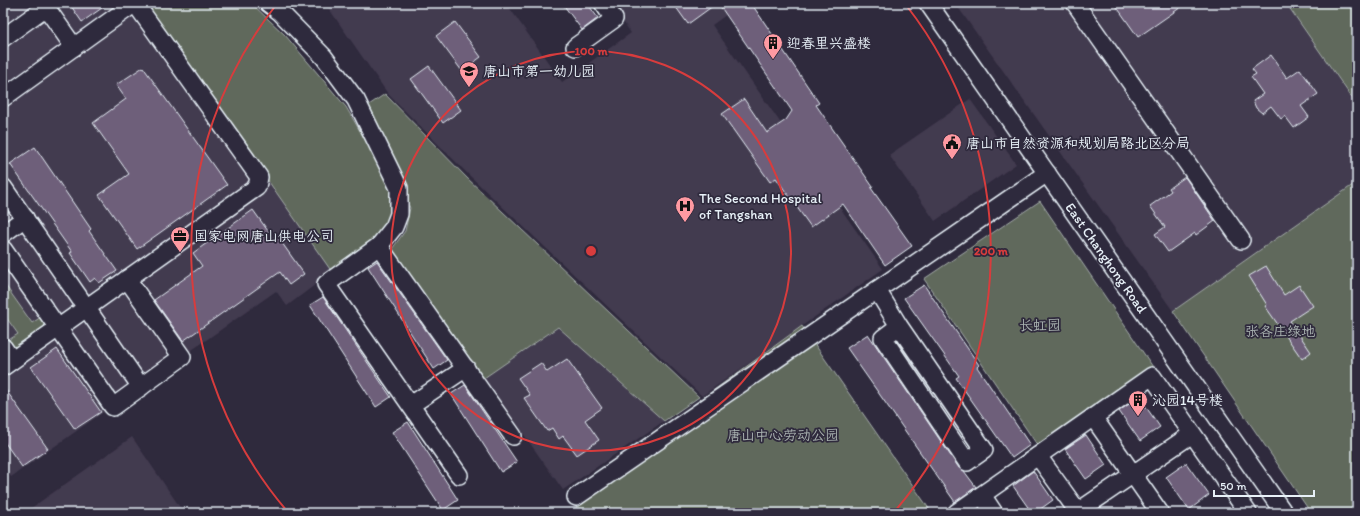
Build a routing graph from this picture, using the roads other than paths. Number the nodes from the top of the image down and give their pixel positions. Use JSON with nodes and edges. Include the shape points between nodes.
{"nodes":[{"id":1,"x":603,"y":3,"type":"edge"},
{"id":2,"x":1075,"y":3,"type":"edge"},
{"id":3,"x":44,"y":5,"type":"edge"},
{"id":4,"x":935,"y":5,"type":"edge"},
{"id":5,"x":280,"y":6,"type":"edge"},
{"id":6,"x":3,"y":38,"type":"edge"},
{"id":7,"x":74,"y":47,"type":"junction"},
{"id":8,"x":575,"y":47,"type":"dead end"},
{"id":9,"x":3,"y":98,"type":"edge"},
{"id":10,"x":1047,"y":173,"type":"junction"},
{"id":11,"x":3,"y":187,"type":"edge"},
{"id":12,"x":25,"y":218,"type":"junction"},
{"id":13,"x":3,"y":234,"type":"edge"},
{"id":14,"x":1241,"y":240,"type":"dead end"},
{"id":15,"x":379,"y":246,"type":"junction"},
{"id":16,"x":3,"y":249,"type":"edge"},
{"id":17,"x":127,"y":278,"type":"junction"},
{"id":18,"x":877,"y":290,"type":"junction"},
{"id":19,"x":900,"y":326,"type":"junction"},
{"id":20,"x":6,"y":358,"type":"edge"},
{"id":21,"x":466,"y":368,"type":"junction"},
{"id":22,"x":141,"y":386,"type":"junction"},
{"id":23,"x":411,"y":405,"type":"junction"},
{"id":24,"x":1093,"y":417,"type":"junction"},
{"id":25,"x":1192,"y":434,"type":"junction"},
{"id":26,"x":513,"y":436,"type":"dead end"},
{"id":27,"x":1038,"y":456,"type":"junction"},
{"id":28,"x":459,"y":475,"type":"dead end"},
{"id":29,"x":1134,"y":475,"type":"junction"},
{"id":30,"x":982,"y":495,"type":"junction"},
{"id":31,"x":576,"y":497,"type":"dead end"},
{"id":32,"x":1242,"y":511,"type":"edge"},
{"id":33,"x":956,"y":513,"type":"edge"},
{"id":34,"x":994,"y":513,"type":"edge"},
{"id":35,"x":1078,"y":513,"type":"edge"},
{"id":36,"x":1160,"y":513,"type":"edge"},
{"id":37,"x":1284,"y":513,"type":"edge"}],
"edges":[{"from":1,"to":8,"type":"street","via":[[614,19]]},
{"from":2,"to":14,"type":"street"},
{"from":3,"to":6,"type":"street"},
{"from":3,"to":7,"type":"street"},
{"from":4,"to":10,"type":"street","name":"East Changhong Road"},
{"from":5,"to":15,"type":"street","via":[[324,57],[356,100],[399,188],[399,214],[394,227]]},
{"from":7,"to":9,"type":"street"},
{"from":7,"to":17,"type":"street","via":[[135,3],[259,177],[256,187]]},
{"from":10,"to":18,"type":"street"},
{"from":10,"to":37,"type":"street","name":"East Changhong Road"},
{"from":11,"to":12,"type":"street"},
{"from":12,"to":13,"type":"street"},
{"from":12,"to":22,"type":"street"},
{"from":15,"to":21,"type":"street"},
{"from":15,"to":23,"type":"street","via":[[326,284]]},
{"from":16,"to":22,"type":"street","via":[[113,407]]},
{"from":17,"to":20,"type":"street"},
{"from":17,"to":22,"type":"street","via":[[182,357]]},
{"from":18,"to":19,"type":"street"},
{"from":18,"to":31,"type":"street"},
{"from":19,"to":19,"type":"street","via":[[984,450],[967,462],[883,338]]},
{"from":21,"to":23,"type":"street"},
{"from":21,"to":26,"type":"street"},
{"from":23,"to":28,"type":"street"},
{"from":24,"to":25,"type":"street","via":[[1152,376]]},
{"from":24,"to":27,"type":"street"},
{"from":24,"to":29,"type":"street"},
{"from":25,"to":29,"type":"street"},
{"from":25,"to":32,"type":"street"},
{"from":27,"to":30,"type":"street"},
{"from":27,"to":35,"type":"street"},
{"from":29,"to":35,"type":"street"},
{"from":29,"to":36,"type":"street"},
{"from":30,"to":33,"type":"street"},
{"from":30,"to":34,"type":"street"}]}
